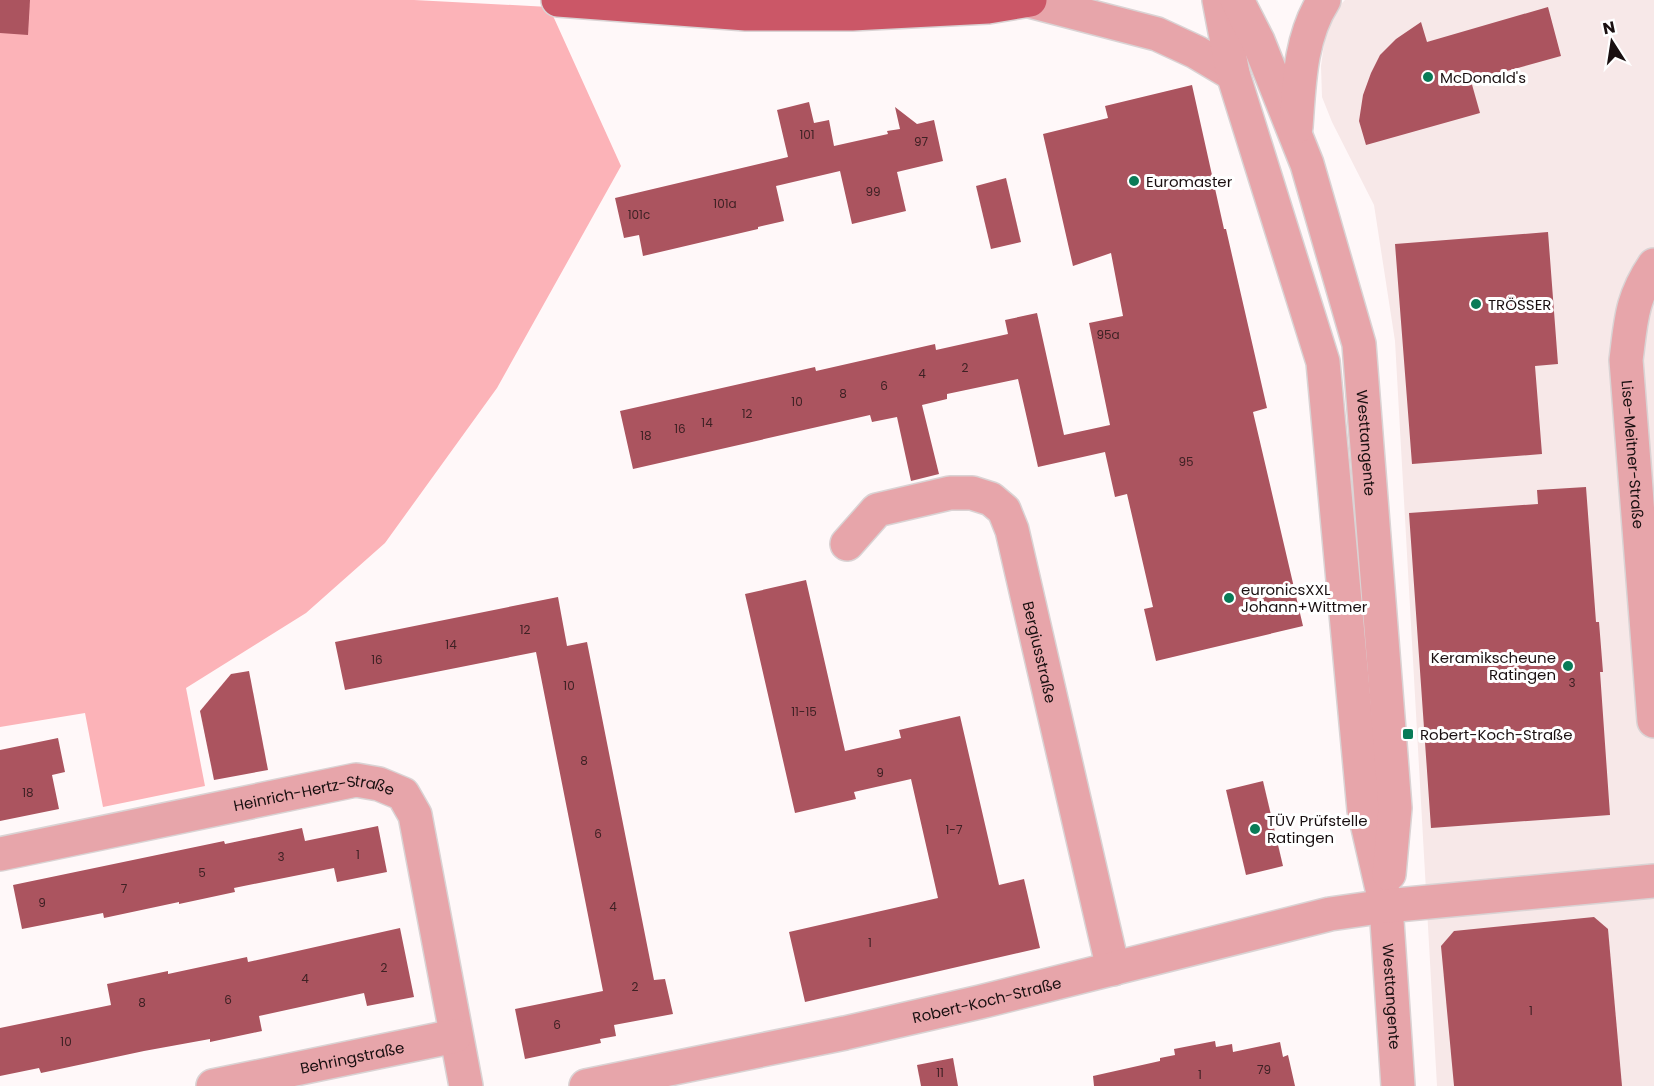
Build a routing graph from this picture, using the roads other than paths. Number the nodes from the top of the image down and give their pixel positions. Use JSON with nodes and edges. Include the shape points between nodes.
{"nodes":[{"id":1,"x":558,"y":0,"type":"edge"},
{"id":2,"x":1027,"y":0,"type":"edge"},
{"id":3,"x":1219,"y":0,"type":"edge"},
{"id":4,"x":1236,"y":0,"type":"edge"},
{"id":5,"x":1324,"y":0,"type":"edge"},
{"id":6,"x":1233,"y":74,"type":"junction"},
{"id":7,"x":1296,"y":132,"type":"junction"},
{"id":8,"x":1654,"y":265,"type":"edge"},
{"id":9,"x":847,"y":543,"type":"dead end"},
{"id":10,"x":1654,"y":721,"type":"edge"},
{"id":11,"x":0,"y":854,"type":"edge"},
{"id":12,"x":1654,"y":881,"type":"edge"},
{"id":13,"x":1386,"y":906,"type":"junction"},
{"id":14,"x":1113,"y":969,"type":"junction"},
{"id":15,"x":455,"y":1036,"type":"junction"},
{"id":16,"x":213,"y":1086,"type":"edge"},
{"id":17,"x":466,"y":1086,"type":"edge"},
{"id":18,"x":586,"y":1086,"type":"edge"},
{"id":19,"x":1398,"y":1086,"type":"edge"}],
"edges":[{"from":1,"to":2,"type":"main road","via":[[746,14],[852,14],[988,7]]},
{"from":2,"to":6,"type":"street","via":[[1157,34]]},
{"from":3,"to":6,"type":"street","name":"Westtangente"},
{"from":4,"to":7,"type":"street","name":"Westtangente","via":[[1258,41]]},
{"from":5,"to":7,"type":"street","via":[[1306,42]]},
{"from":6,"to":13,"type":"street","name":"Westtangente","via":[[1323,362],[1364,810]]},
{"from":7,"to":13,"type":"street","name":"Westtangente","via":[[1359,344],[1395,808]]},
{"from":8,"to":10,"type":"street","name":"Lise-Meitner-Straße","via":[[1641,284],[1634,305],[1626,360]]},
{"from":9,"to":14,"type":"street","name":"Bergiusstraße","via":[[877,510],[950,493],[972,493],[991,499],[1004,510],[1012,530]]},
{"from":11,"to":15,"type":"street","name":"Heinrich-Hertz-Straße","via":[[356,780],[379,784],[403,794],[415,815]]},
{"from":12,"to":13,"type":"street"},
{"from":13,"to":14,"type":"street","name":"Robert-Koch-Straße","via":[[1330,914]]},
{"from":13,"to":19,"type":"street","name":"Westtangente"},
{"from":14,"to":18,"type":"street","name":"Robert-Koch-Straße","via":[[845,1034]]},
{"from":15,"to":16,"type":"street","name":"Behringstraße"},
{"from":15,"to":17,"type":"street","name":"Heinrich-Hertz-Straße"}]}
